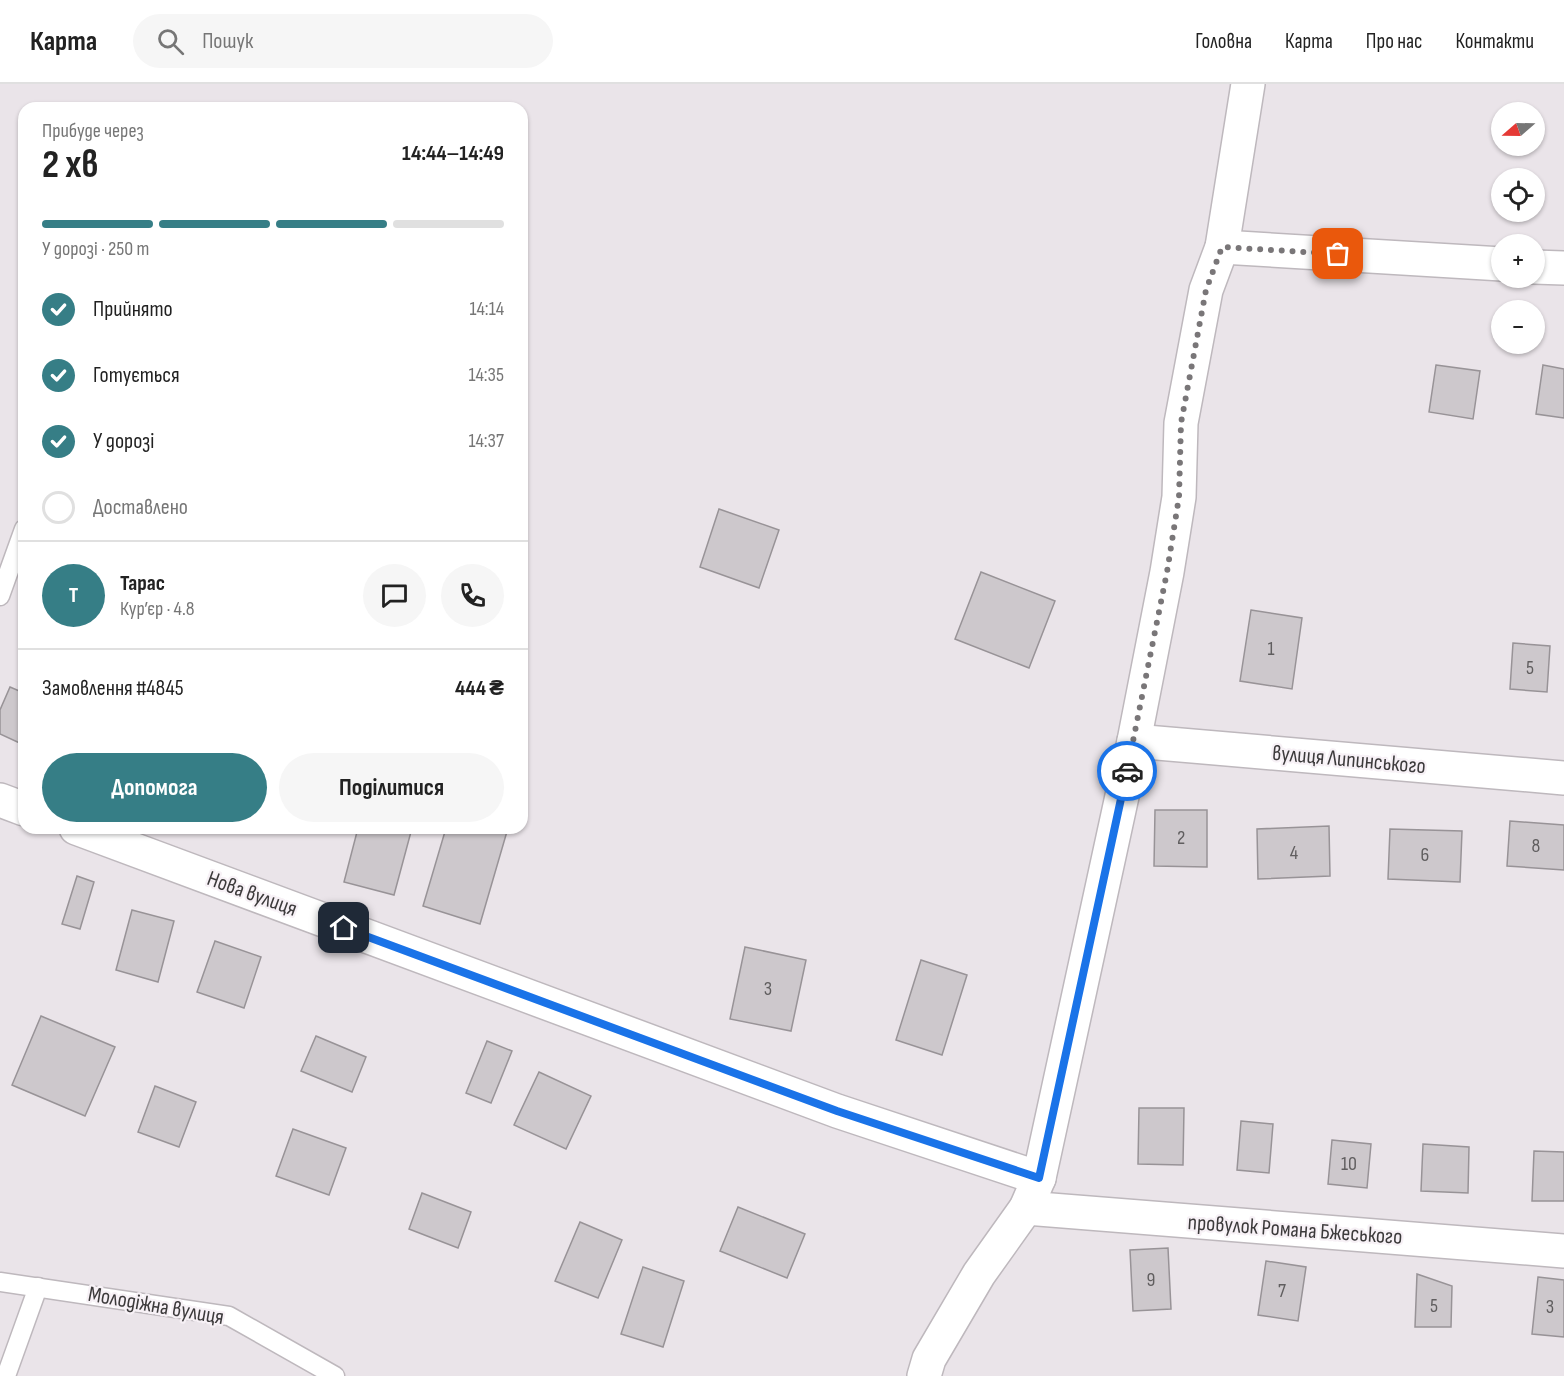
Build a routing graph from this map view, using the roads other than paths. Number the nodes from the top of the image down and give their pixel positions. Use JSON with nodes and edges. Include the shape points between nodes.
{"nodes":[{"id":1,"x":1248,"y":84,"type":"edge"},
{"id":2,"x":1222,"y":247,"type":"junction"},
{"id":3,"x":1491,"y":263,"type":"edge"},
{"id":4,"x":1545,"y":267,"type":"edge"},
{"id":5,"x":1564,"y":268,"type":"edge"},
{"id":6,"x":18,"y":546,"type":"edge"},
{"id":7,"x":0,"y":596,"type":"edge"},
{"id":8,"x":1134,"y":741,"type":"junction"},
{"id":9,"x":1564,"y":778,"type":"edge"},
{"id":10,"x":0,"y":800,"type":"edge"},
{"id":11,"x":18,"y":807,"type":"edge"},
{"id":12,"x":92,"y":834,"type":"edge"},
{"id":13,"x":1039,"y":1178,"type":"junction"},
{"id":14,"x":1026,"y":1208,"type":"junction"},
{"id":15,"x":1564,"y":1251,"type":"edge"},
{"id":16,"x":0,"y":1282,"type":"edge"},
{"id":17,"x":38,"y":1287,"type":"junction"},
{"id":18,"x":6,"y":1376,"type":"edge"},
{"id":19,"x":335,"y":1376,"type":"edge"},
{"id":20,"x":924,"y":1376,"type":"edge"}],
"edges":[{"from":1,"to":2,"type":"street"},
{"from":2,"to":3,"type":"street"},
{"from":2,"to":8,"type":"street","via":[[1206,290],[1181,423],[1179,497]]},
{"from":4,"to":5,"type":"street"},
{"from":6,"to":7,"type":"lane"},
{"from":8,"to":9,"type":"street","name":"вулиця Липинського"},
{"from":8,"to":13,"type":"street"},
{"from":10,"to":11,"type":"street"},
{"from":12,"to":13,"type":"street","name":"Нова вулиця","via":[[837,1111]]},
{"from":13,"to":14,"type":"street"},
{"from":14,"to":15,"type":"street","name":"провулок Романа Бжеського"},
{"from":14,"to":20,"type":"street","via":[[979,1274],[929,1359]]},
{"from":16,"to":17,"type":"lane","name":"Молодіжна вулиця"},
{"from":17,"to":18,"type":"lane"},
{"from":17,"to":19,"type":"lane","name":"Молодіжна вулиця","via":[[229,1316]]}]}
